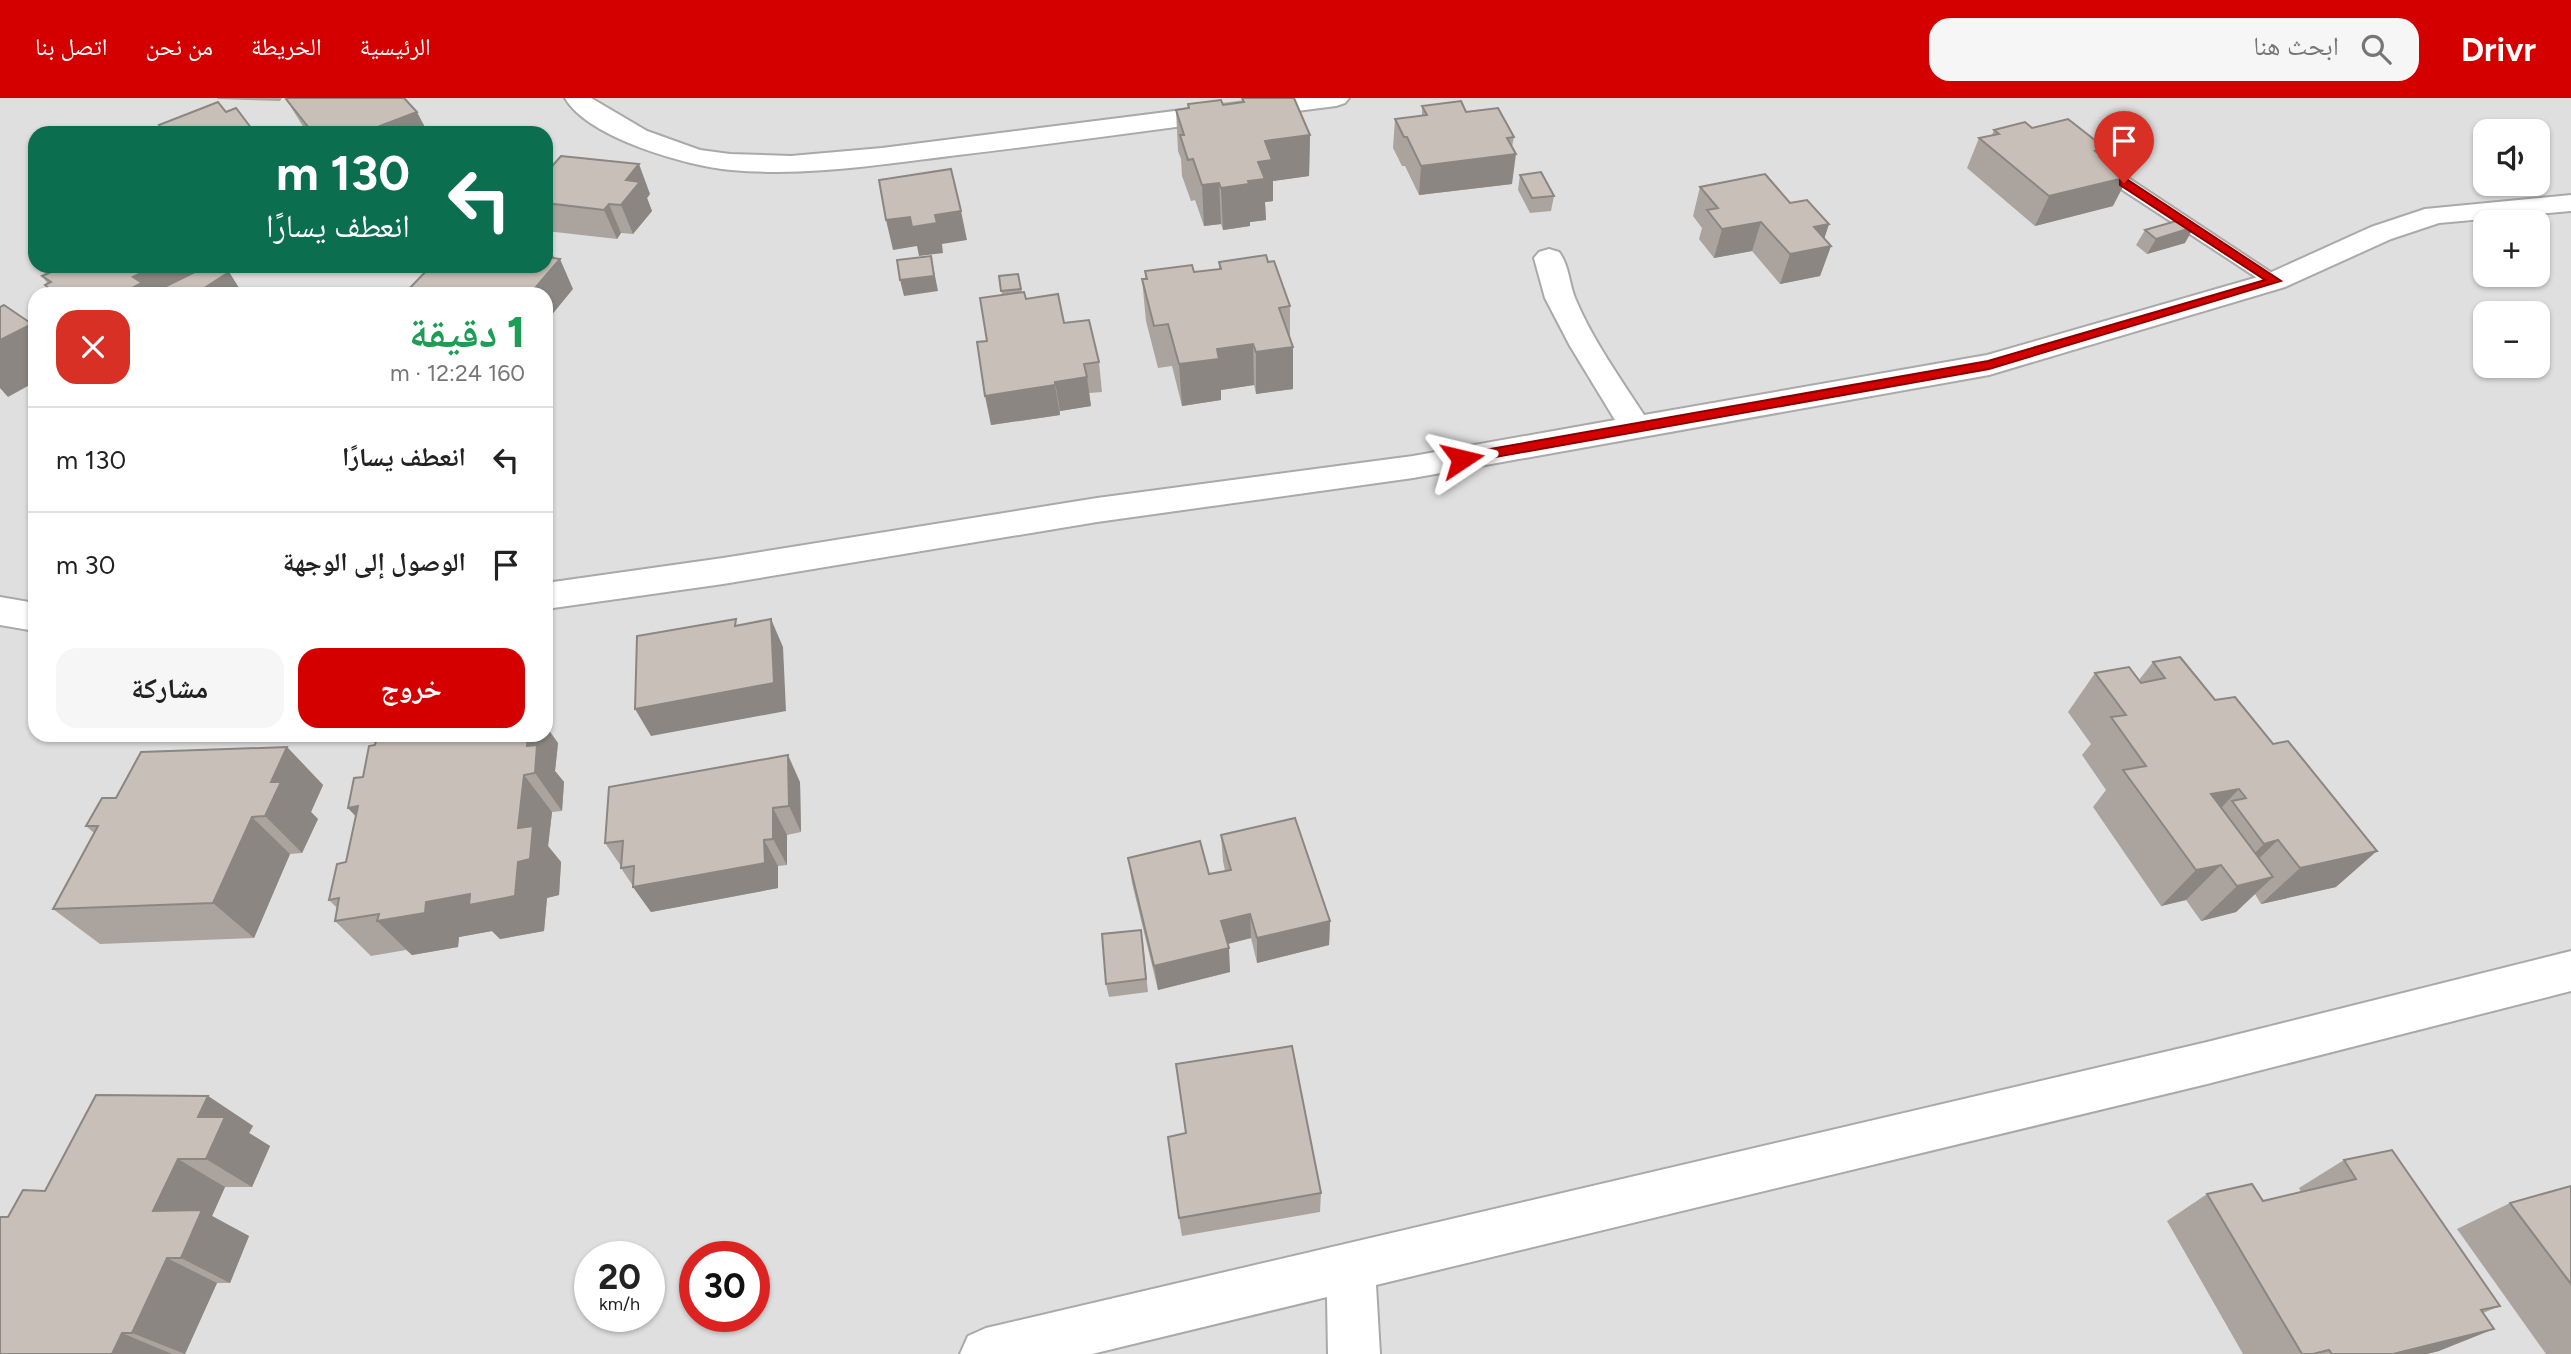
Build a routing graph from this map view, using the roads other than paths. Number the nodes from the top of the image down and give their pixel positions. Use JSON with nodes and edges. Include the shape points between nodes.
{"nodes":[{"id":1,"x":578,"y":98,"type":"edge"},
{"id":2,"x":1336,"y":98,"type":"edge"},
{"id":3,"x":2082,"y":155,"type":"edge"},
{"id":4,"x":2571,"y":203,"type":"edge"},
{"id":5,"x":1549,"y":258,"type":"dead end"},
{"id":6,"x":2275,"y":281,"type":"junction"},
{"id":7,"x":1636,"y":428,"type":"junction"},
{"id":8,"x":553,"y":595,"type":"edge"},
{"id":9,"x":0,"y":611,"type":"edge"},
{"id":10,"x":28,"y":616,"type":"edge"},
{"id":11,"x":2571,"y":971,"type":"edge"},
{"id":12,"x":1352,"y":1268,"type":"junction"},
{"id":13,"x":986,"y":1354,"type":"edge"},
{"id":14,"x":1354,"y":1354,"type":"edge"}],
"edges":[{"from":1,"to":2,"type":"street","via":[[608,122],[650,143],[698,158],[761,164],[948,148]]},
{"from":3,"to":6,"type":"lane"},
{"from":4,"to":6,"type":"street","via":[[2435,215],[2381,233]]},
{"from":5,"to":7,"type":"street","via":[[1560,298]]},
{"from":6,"to":7,"type":"street","via":[[1989,365]]},
{"from":7,"to":8,"type":"street","via":[[1413,467],[1097,510]]},
{"from":9,"to":10,"type":"street"},
{"from":11,"to":12,"type":"street"},
{"from":12,"to":13,"type":"street"},
{"from":12,"to":14,"type":"street"}]}
